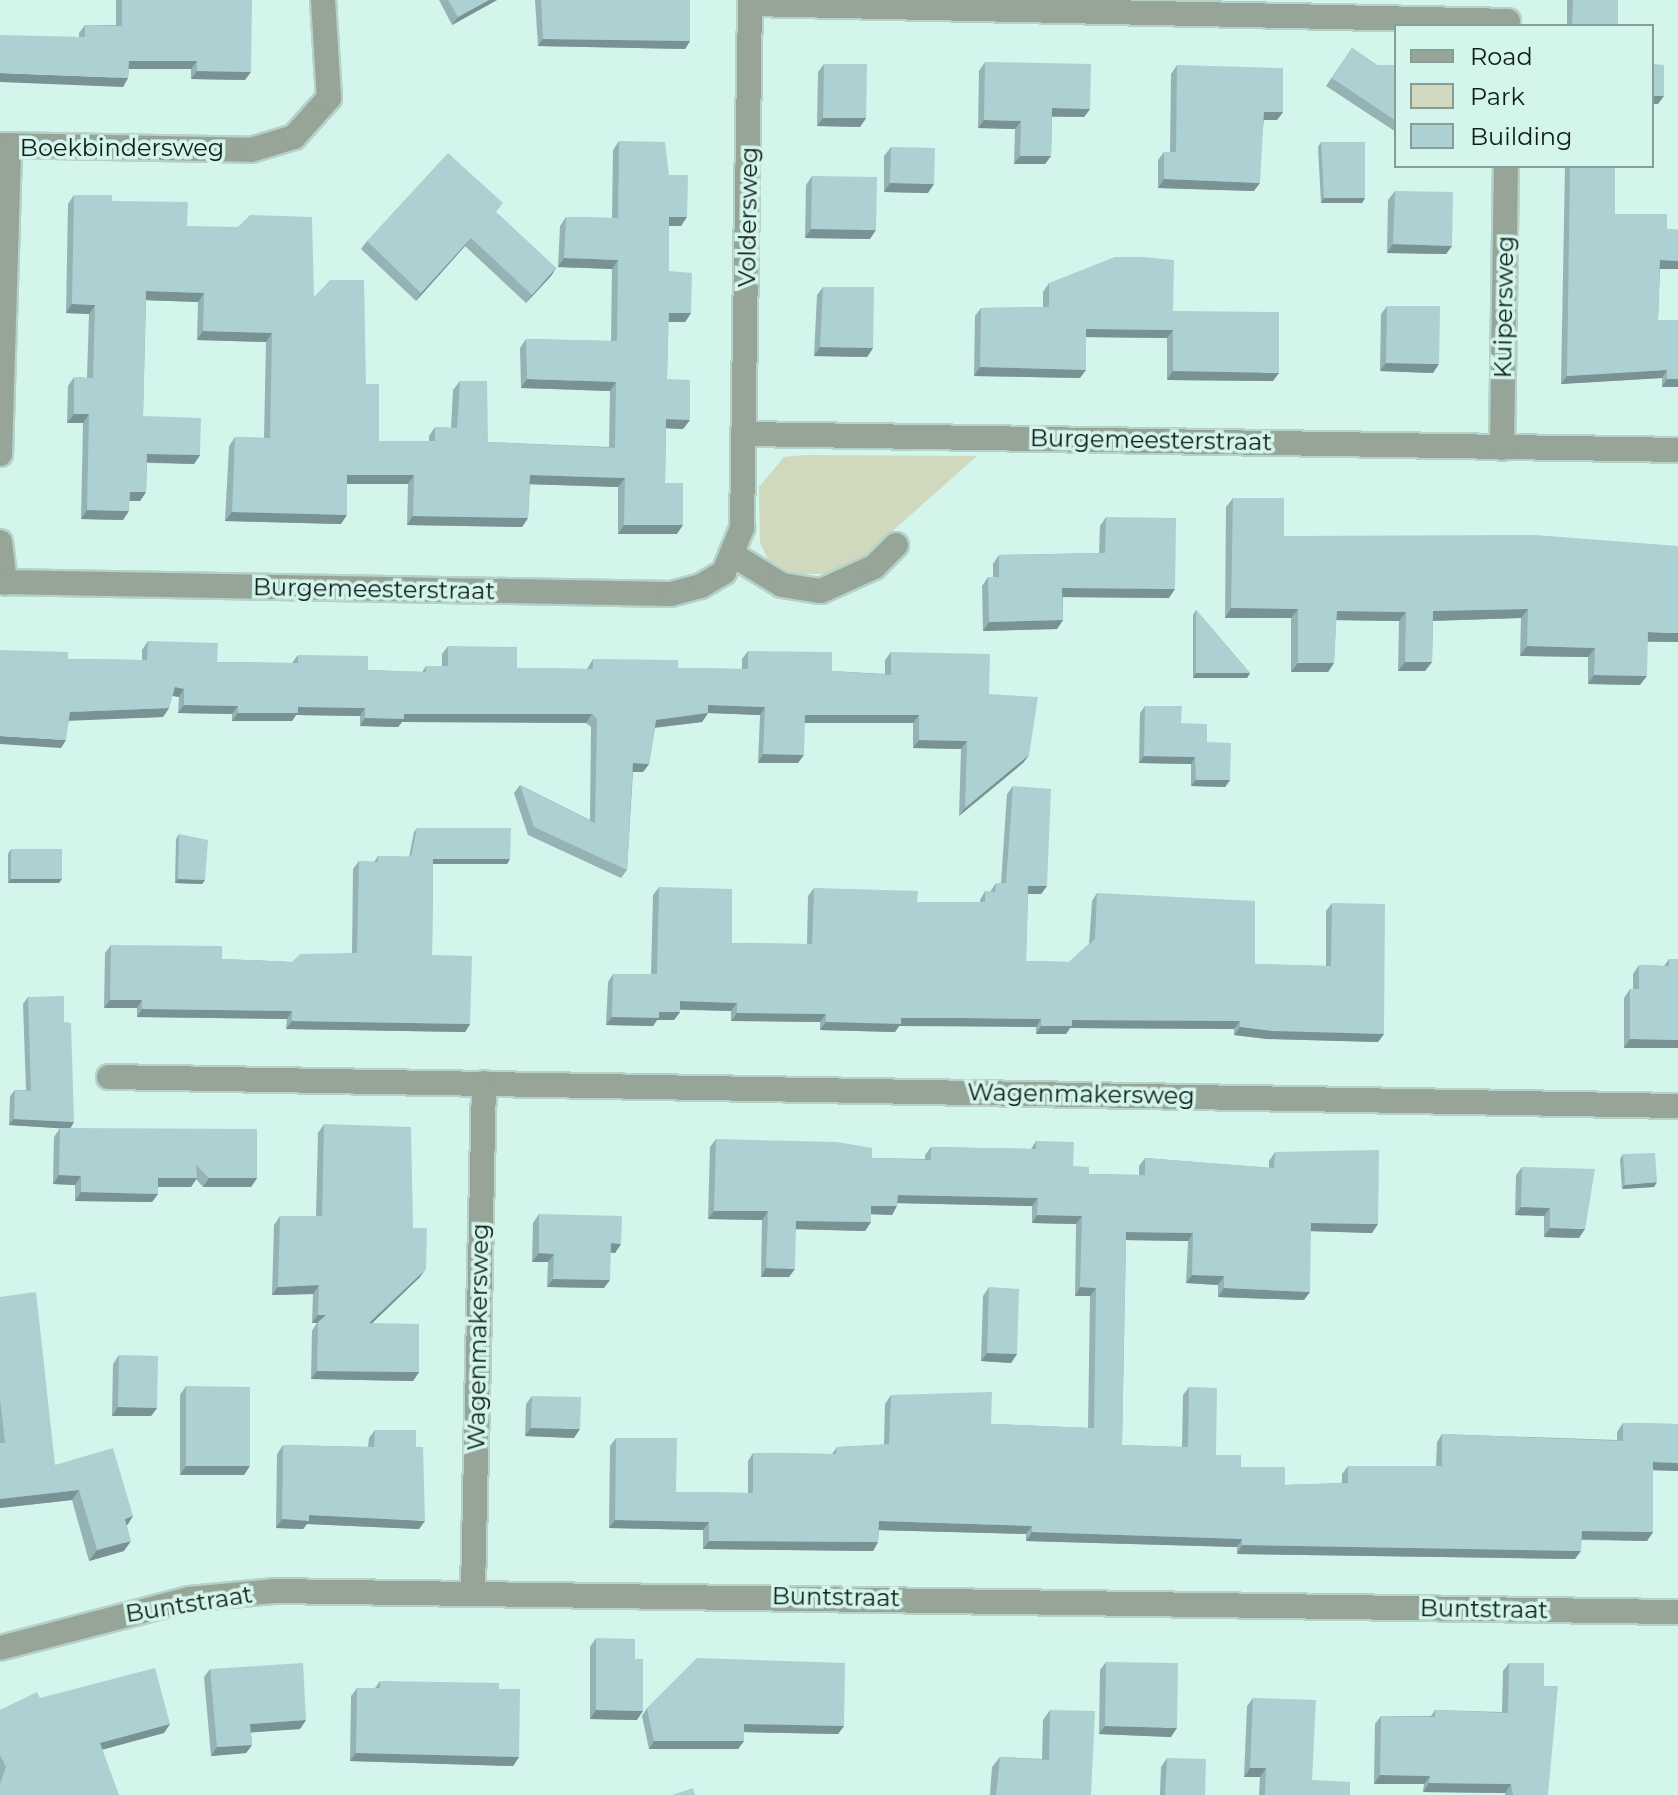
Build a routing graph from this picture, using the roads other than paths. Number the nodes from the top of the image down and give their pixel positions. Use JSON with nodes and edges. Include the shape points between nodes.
{"nodes":[{"id":1,"x":323,"y":0,"type":"edge"},
{"id":2,"x":750,"y":2,"type":"edge"},
{"id":3,"x":1508,"y":16,"type":"edge"},
{"id":4,"x":5,"y":145,"type":"edge"},
{"id":5,"x":1506,"y":168,"type":"edge"},
{"id":6,"x":746,"y":434,"type":"junction"},
{"id":7,"x":1502,"y":448,"type":"junction"},
{"id":8,"x":1678,"y":450,"type":"edge"},
{"id":9,"x":0,"y":454,"type":"edge"},
{"id":10,"x":0,"y":542,"type":"edge"},
{"id":11,"x":896,"y":545,"type":"dead end"},
{"id":12,"x":733,"y":555,"type":"junction"},
{"id":13,"x":2,"y":582,"type":"edge"},
{"id":14,"x":109,"y":1077,"type":"dead end"},
{"id":15,"x":484,"y":1083,"type":"junction"},
{"id":16,"x":1678,"y":1106,"type":"edge"},
{"id":17,"x":473,"y":1591,"type":"junction"},
{"id":18,"x":1678,"y":1612,"type":"edge"},
{"id":19,"x":0,"y":1648,"type":"edge"}],
"edges":[{"from":1,"to":4,"type":"street","name":"Boekbindersweg","via":[[329,98],[294,137],[251,150]]},
{"from":2,"to":3,"type":"street"},
{"from":2,"to":6,"type":"street","name":"Voldersweg"},
{"from":4,"to":9,"type":"street","name":"Boekbindersweg"},
{"from":5,"to":7,"type":"street","name":"Kuipersweg"},
{"from":6,"to":7,"type":"street","name":"Burgemeesterstraat"},
{"from":6,"to":12,"type":"street","via":[[742,528]]},
{"from":7,"to":8,"type":"street","name":"Burgemeesterstraat"},
{"from":10,"to":13,"type":"street"},
{"from":11,"to":12,"type":"street","via":[[874,567],[821,591],[782,585]]},
{"from":12,"to":13,"type":"street","name":"Burgemeesterstraat","via":[[724,572],[701,586],[671,594]]},
{"from":14,"to":15,"type":"street","name":"Wagenmakersweg"},
{"from":15,"to":16,"type":"street","name":"Wagenmakersweg"},
{"from":15,"to":17,"type":"street","name":"Wagenmakersweg"},
{"from":17,"to":18,"type":"street","name":"Buntstraat"},
{"from":17,"to":19,"type":"street","name":"Buntstraat","via":[[273,1591],[189,1599]]}]}
